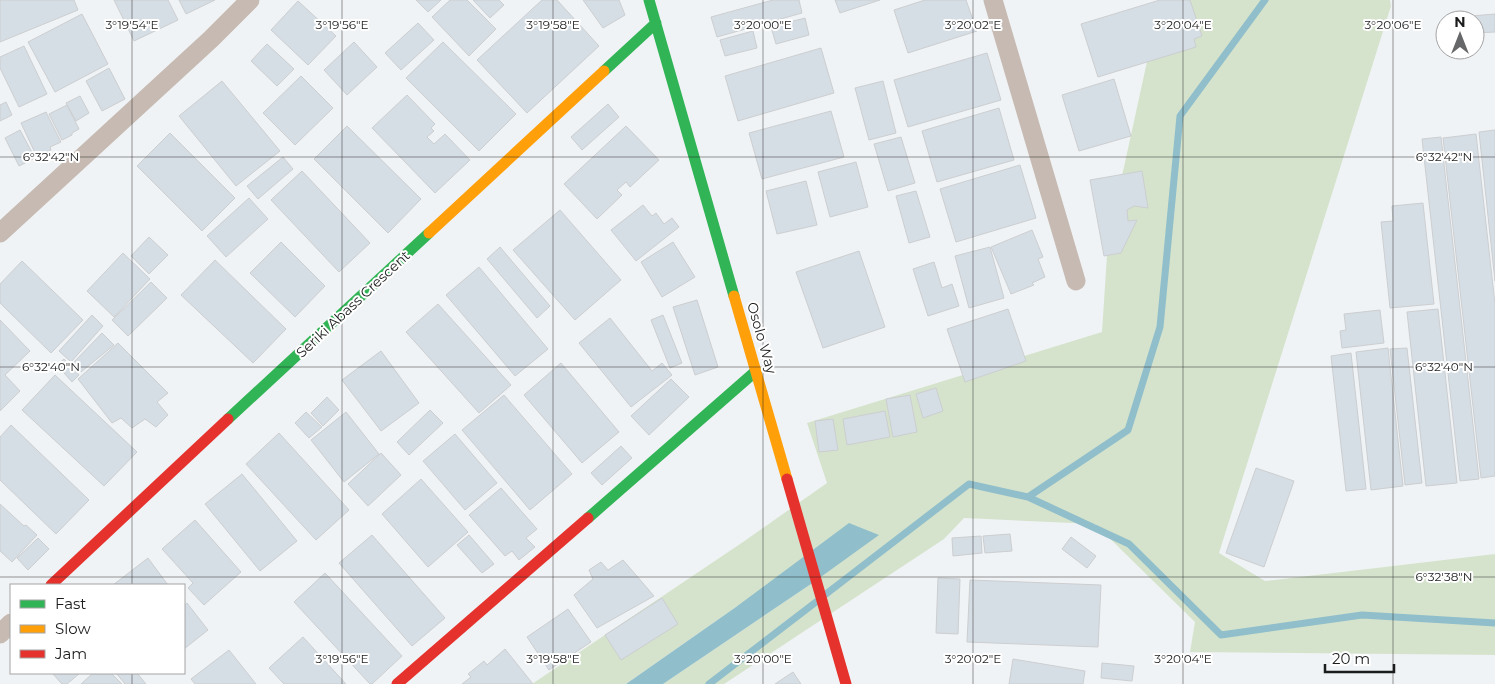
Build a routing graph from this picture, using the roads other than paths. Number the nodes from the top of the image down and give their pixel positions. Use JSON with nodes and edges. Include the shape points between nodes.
{"nodes":[{"id":1,"x":250,"y":0,"type":"edge"},
{"id":2,"x":649,"y":0,"type":"edge"},
{"id":3,"x":993,"y":0,"type":"edge"},
{"id":4,"x":656,"y":23,"type":"junction"},
{"id":5,"x":0,"y":233,"type":"edge"},
{"id":6,"x":1076,"y":281,"type":"dead end"},
{"id":7,"x":756,"y":371,"type":"junction"},
{"id":8,"x":52,"y":584,"type":"edge"},
{"id":9,"x":10,"y":624,"type":"edge"},
{"id":10,"x":0,"y":634,"type":"edge"},
{"id":11,"x":397,"y":684,"type":"edge"},
{"id":12,"x":846,"y":684,"type":"edge"}],
"edges":[{"from":1,"to":5,"type":"street"},
{"from":2,"to":4,"type":"street","name":"Osolo Way"},
{"from":3,"to":6,"type":"street"},
{"from":4,"to":7,"type":"street","name":"Osolo Way"},
{"from":4,"to":8,"type":"street","name":"Seriki Abass Crescent"},
{"from":7,"to":11,"type":"street"},
{"from":7,"to":12,"type":"street","name":"Osolo Way"},
{"from":9,"to":10,"type":"street"}]}
